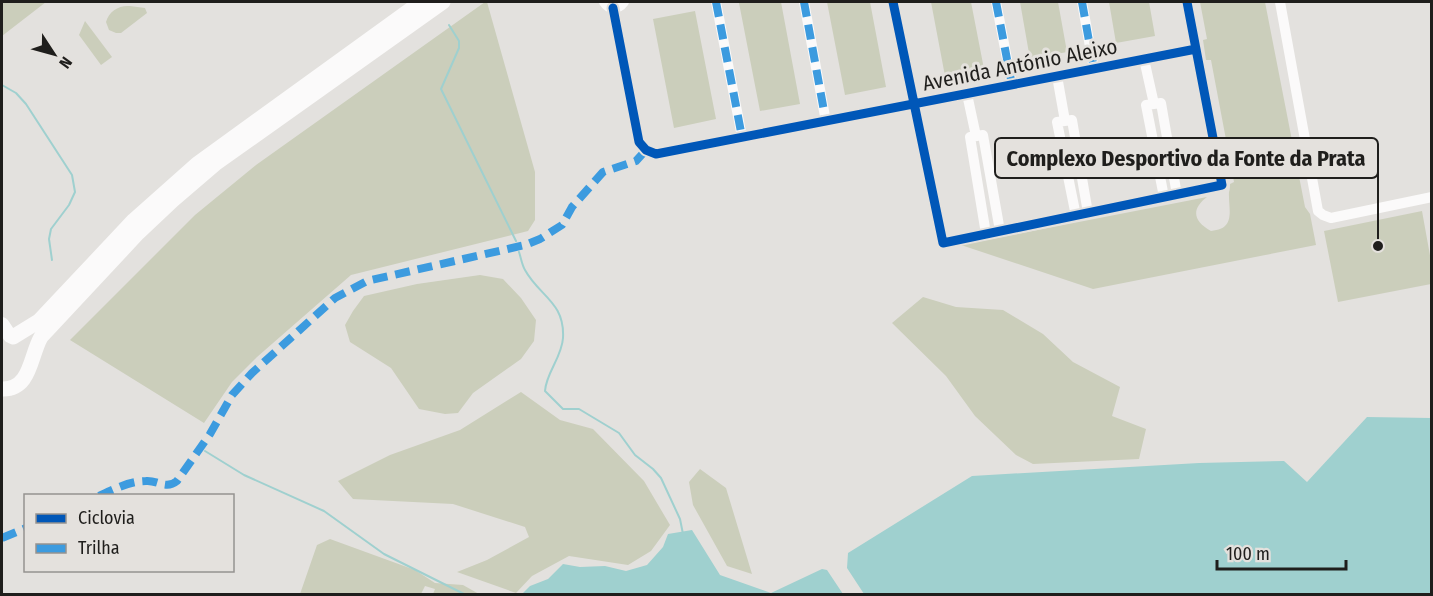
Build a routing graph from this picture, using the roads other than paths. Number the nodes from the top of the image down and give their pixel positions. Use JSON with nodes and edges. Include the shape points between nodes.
{"nodes":[{"id":1,"x":421,"y":2,"type":"edge"},
{"id":2,"x":443,"y":2,"type":"edge"},
{"id":3,"x":624,"y":2,"type":"edge"},
{"id":4,"x":716,"y":2,"type":"edge"},
{"id":5,"x":804,"y":2,"type":"edge"},
{"id":6,"x":892,"y":2,"type":"edge"},
{"id":7,"x":996,"y":2,"type":"edge"},
{"id":8,"x":1083,"y":2,"type":"edge"},
{"id":9,"x":1187,"y":2,"type":"edge"},
{"id":10,"x":1280,"y":2,"type":"edge"},
{"id":11,"x":609,"y":5,"type":"edge"},
{"id":12,"x":1196,"y":49,"type":"junction"},
{"id":13,"x":1144,"y":59,"type":"junction"},
{"id":14,"x":1094,"y":69,"type":"junction"},
{"id":15,"x":1057,"y":76,"type":"junction"},
{"id":16,"x":1012,"y":85,"type":"junction"},
{"id":17,"x":967,"y":94,"type":"junction"},
{"id":18,"x":915,"y":104,"type":"junction"},
{"id":19,"x":1154,"y":104,"type":"junction"},
{"id":20,"x":1065,"y":121,"type":"junction"},
{"id":21,"x":826,"y":122,"type":"junction"},
{"id":22,"x":976,"y":136,"type":"junction"},
{"id":23,"x":742,"y":137,"type":"junction"},
{"id":24,"x":1177,"y":195,"type":"junction"},
{"id":25,"x":1164,"y":197,"type":"junction"},
{"id":26,"x":1431,"y":197,"type":"edge"},
{"id":27,"x":1089,"y":213,"type":"junction"},
{"id":28,"x":1076,"y":216,"type":"junction"},
{"id":29,"x":1000,"y":231,"type":"junction"},
{"id":30,"x":986,"y":234,"type":"junction"},
{"id":31,"x":6,"y":333,"type":"edge"},
{"id":32,"x":30,"y":365,"type":"junction"},
{"id":33,"x":2,"y":389,"type":"edge"}],
"edges":[{"from":1,"to":31,"type":"main road","via":[[196,164],[134,220],[39,321]]},
{"from":2,"to":32,"type":"main road","via":[[215,164],[172,200],[41,336]]},
{"from":3,"to":11,"type":"street","via":[[620,6]]},
{"from":4,"to":23,"type":"street"},
{"from":5,"to":21,"type":"street"},
{"from":6,"to":18,"type":"street"},
{"from":7,"to":16,"type":"street"},
{"from":8,"to":14,"type":"street"},
{"from":9,"to":12,"type":"street"},
{"from":10,"to":26,"type":"street","via":[[1318,211],[1331,218]]},
{"from":11,"to":23,"type":"street","name":"Avenida António Aleixo","via":[[642,147],[662,153]]},
{"from":12,"to":13,"type":"street","name":"Avenida António Aleixo"},
{"from":12,"to":24,"type":"street","via":[[1222,185]]},
{"from":13,"to":14,"type":"street","name":"Avenida António Aleixo"},
{"from":13,"to":19,"type":"street"},
{"from":14,"to":15,"type":"street","name":"Avenida António Aleixo"},
{"from":15,"to":16,"type":"street","name":"Avenida António Aleixo"},
{"from":15,"to":20,"type":"street"},
{"from":16,"to":17,"type":"street","name":"Avenida António Aleixo"},
{"from":17,"to":18,"type":"street","name":"Avenida António Aleixo"},
{"from":17,"to":22,"type":"street"},
{"from":18,"to":21,"type":"street","name":"Avenida António Aleixo"},
{"from":18,"to":30,"type":"street","via":[[943,243]]},
{"from":19,"to":24,"type":"street","via":[[1161,103]]},
{"from":19,"to":25,"type":"street","via":[[1146,105]]},
{"from":20,"to":27,"type":"street","via":[[1072,120]]},
{"from":20,"to":28,"type":"street","via":[[1057,122]]},
{"from":21,"to":23,"type":"street","name":"Avenida António Aleixo"},
{"from":22,"to":29,"type":"street","via":[[983,135]]},
{"from":22,"to":30,"type":"street","via":[[969,137]]},
{"from":24,"to":25,"type":"street"},
{"from":25,"to":27,"type":"street"},
{"from":27,"to":28,"type":"street"},
{"from":28,"to":29,"type":"street"},
{"from":29,"to":30,"type":"street"},
{"from":31,"to":32,"type":"main road","via":[[26,348]]},
{"from":32,"to":33,"type":"main road","via":[[23,381]]}]}
